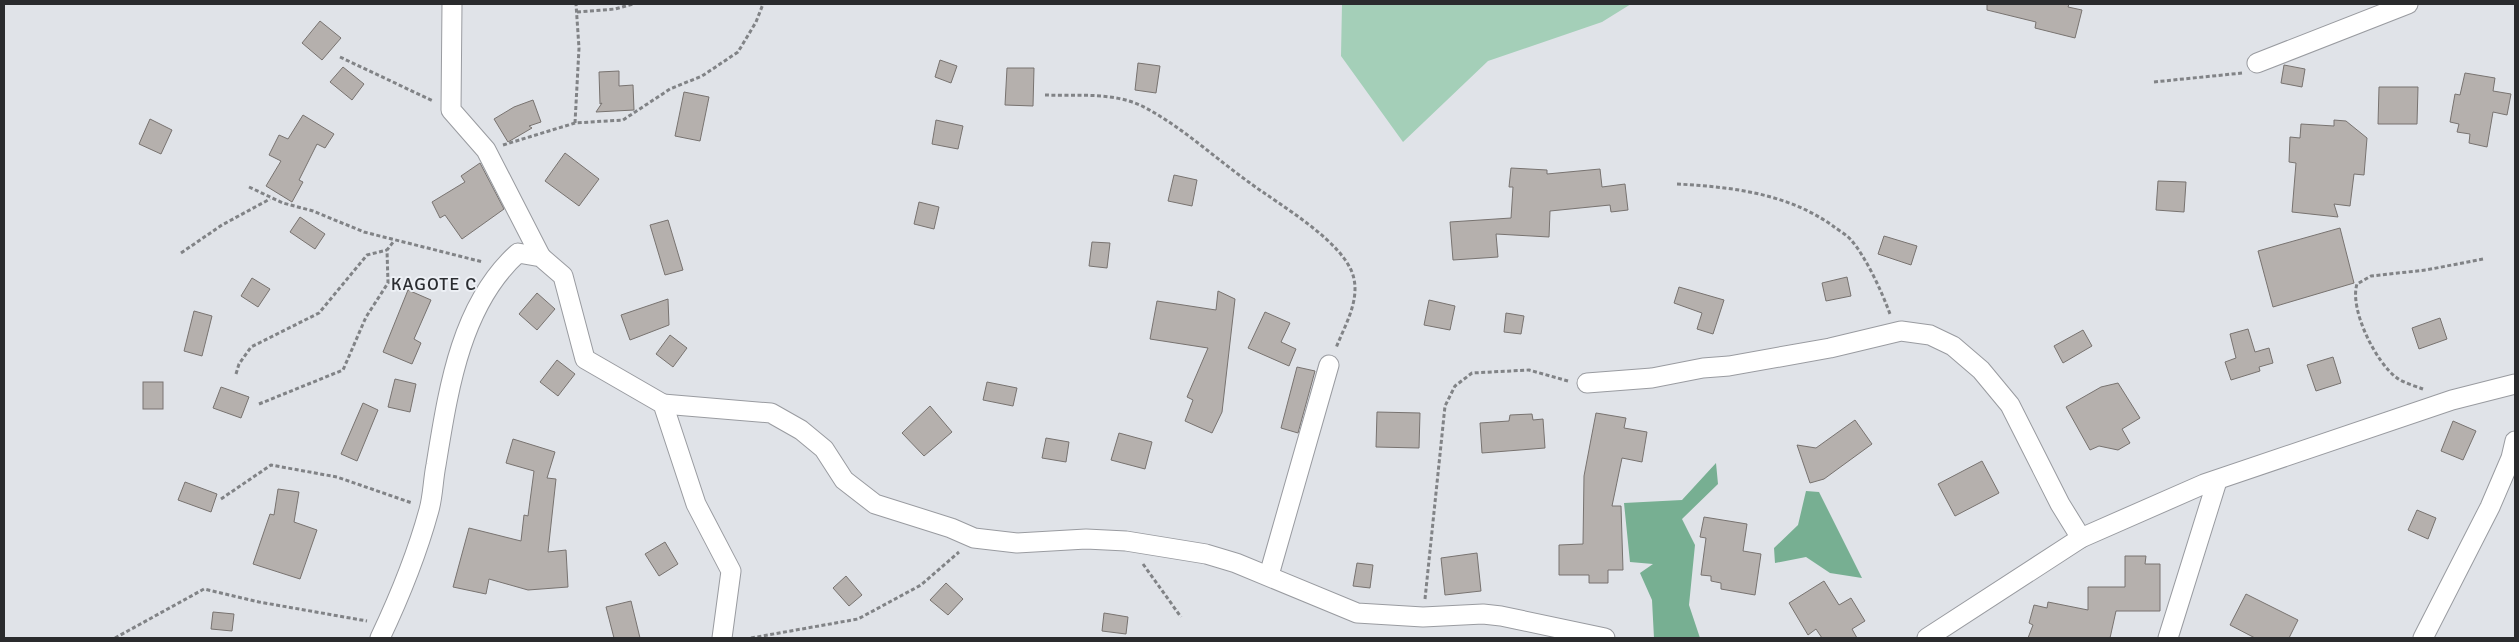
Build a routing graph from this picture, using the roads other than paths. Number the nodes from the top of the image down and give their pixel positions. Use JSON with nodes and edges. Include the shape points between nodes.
{"nodes":[{"id":1,"x":452,"y":4,"type":"edge"},
{"id":2,"x":2408,"y":4,"type":"edge"},
{"id":3,"x":2256,"y":63,"type":"road end"},
{"id":4,"x":541,"y":257,"type":"junction"},
{"id":5,"x":1329,"y":365,"type":"road end"},
{"id":6,"x":1587,"y":383,"type":"road end"},
{"id":7,"x":2515,"y":384,"type":"edge"},
{"id":8,"x":663,"y":404,"type":"junction"},
{"id":9,"x":2515,"y":441,"type":"edge"},
{"id":10,"x":2217,"y":481,"type":"junction"},
{"id":11,"x":2082,"y":538,"type":"junction"},
{"id":12,"x":1269,"y":575,"type":"junction"},
{"id":13,"x":380,"y":638,"type":"edge"},
{"id":14,"x":722,"y":638,"type":"edge"},
{"id":15,"x":1605,"y":638,"type":"edge"},
{"id":16,"x":1927,"y":638,"type":"edge"},
{"id":17,"x":2168,"y":638,"type":"edge"},
{"id":18,"x":2423,"y":638,"type":"edge"}],
"edges":[{"from":1,"to":4,"type":"street","via":[[451,110],[486,150]]},
{"from":2,"to":3,"type":"street"},
{"from":4,"to":8,"type":"street","via":[[563,276],[585,359]]},
{"from":4,"to":13,"type":"street","via":[[518,253],[503,266],[463,337],[444,420],[429,509]]},
{"from":5,"to":12,"type":"street"},
{"from":6,"to":11,"type":"street","via":[[1652,378],[1729,366],[1830,348],[1901,331],[1930,335],[1953,346],[1981,370],[2010,405],[2060,504]]},
{"from":7,"to":10,"type":"street","via":[[2452,400]]},
{"from":8,"to":12,"type":"street","via":[[771,413],[801,430],[824,449],[844,480],[875,504],[974,538],[1017,543],[1086,539],[1126,541],[1206,554]]},
{"from":8,"to":14,"type":"street","via":[[696,504],[731,571]]},
{"from":9,"to":18,"type":"street","via":[[2490,507]]},
{"from":10,"to":11,"type":"street"},
{"from":10,"to":17,"type":"street"},
{"from":11,"to":16,"type":"street"},
{"from":12,"to":15,"type":"street","via":[[1357,613],[1423,617],[1483,614]]}]}
